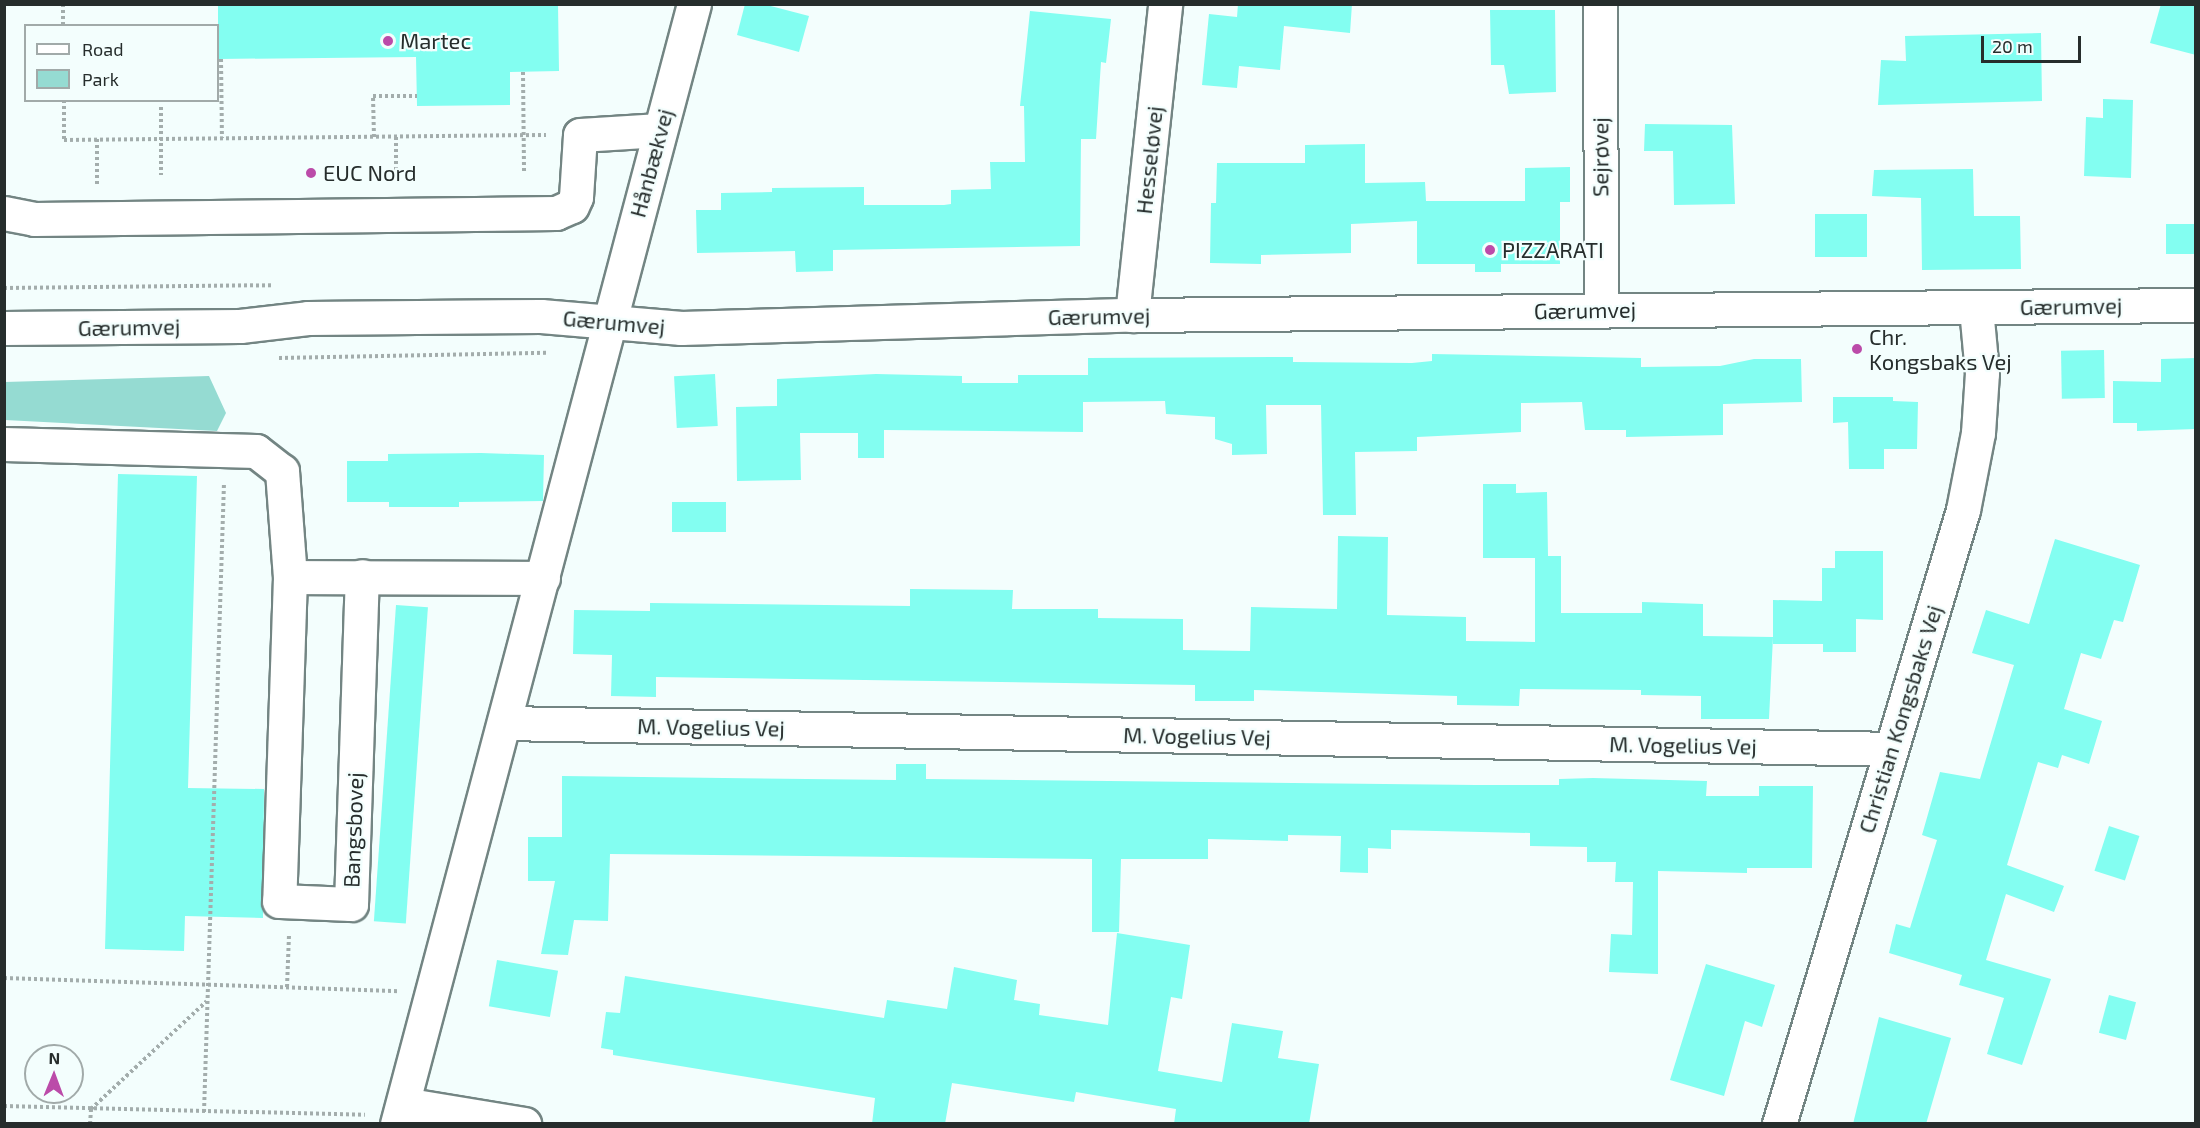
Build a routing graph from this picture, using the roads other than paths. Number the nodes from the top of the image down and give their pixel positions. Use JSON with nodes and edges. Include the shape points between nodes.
{"nodes":[{"id":1,"x":694,"y":4,"type":"edge"},
{"id":2,"x":1165,"y":4,"type":"edge"},
{"id":3,"x":1600,"y":4,"type":"edge"},
{"id":4,"x":660,"y":130,"type":"junction"},
{"id":5,"x":4,"y":213,"type":"edge"},
{"id":6,"x":2196,"y":305,"type":"edge"},
{"id":7,"x":1976,"y":308,"type":"junction"},
{"id":8,"x":1601,"y":309,"type":"junction"},
{"id":9,"x":1132,"y":315,"type":"junction"},
{"id":10,"x":611,"y":321,"type":"junction"},
{"id":11,"x":4,"y":328,"type":"edge"},
{"id":12,"x":4,"y":444,"type":"edge"},
{"id":13,"x":362,"y":576,"type":"junction"},
{"id":14,"x":290,"y":577,"type":"junction"},
{"id":15,"x":543,"y":578,"type":"junction"},
{"id":16,"x":504,"y":723,"type":"junction"},
{"id":17,"x":1890,"y":749,"type":"junction"},
{"id":18,"x":400,"y":1114,"type":"edge"},
{"id":19,"x":524,"y":1124,"type":"edge"},
{"id":20,"x":1779,"y":1124,"type":"edge"}],
"edges":[{"from":1,"to":4,"type":"street","name":"Hånbækvej"},
{"from":2,"to":9,"type":"street","name":"Hesseløvej"},
{"from":3,"to":8,"type":"street","name":"Sejrøvej"},
{"from":4,"to":5,"type":"street","via":[[580,135],[576,197],[572,206],[556,213],[98,219],[34,219]]},
{"from":4,"to":10,"type":"street","name":"Hånbækvej"},
{"from":6,"to":7,"type":"street","name":"Gærumvej"},
{"from":7,"to":8,"type":"street","name":"Gærumvej"},
{"from":7,"to":17,"type":"street","name":"Christian Kongsbaks Vej","via":[[1982,374],[1963,510]]},
{"from":8,"to":9,"type":"street","name":"Gærumvej"},
{"from":9,"to":10,"type":"street","name":"Gærumvej","via":[[681,328]]},
{"from":10,"to":11,"type":"street","name":"Gærumvej","via":[[541,316],[309,318],[240,326]]},
{"from":10,"to":15,"type":"street"},
{"from":12,"to":14,"type":"street","via":[[256,451],[282,471]]},
{"from":13,"to":14,"type":"street"},
{"from":13,"to":14,"type":"street","name":"Bangsbovej","via":[[351,904],[279,901]]},
{"from":13,"to":15,"type":"street"},
{"from":15,"to":16,"type":"street"},
{"from":16,"to":17,"type":"street","name":"M. Vogelius Vej"},
{"from":16,"to":18,"type":"street"},
{"from":17,"to":20,"type":"street","name":"Christian Kongsbaks Vej"},
{"from":18,"to":19,"type":"street"}]}
